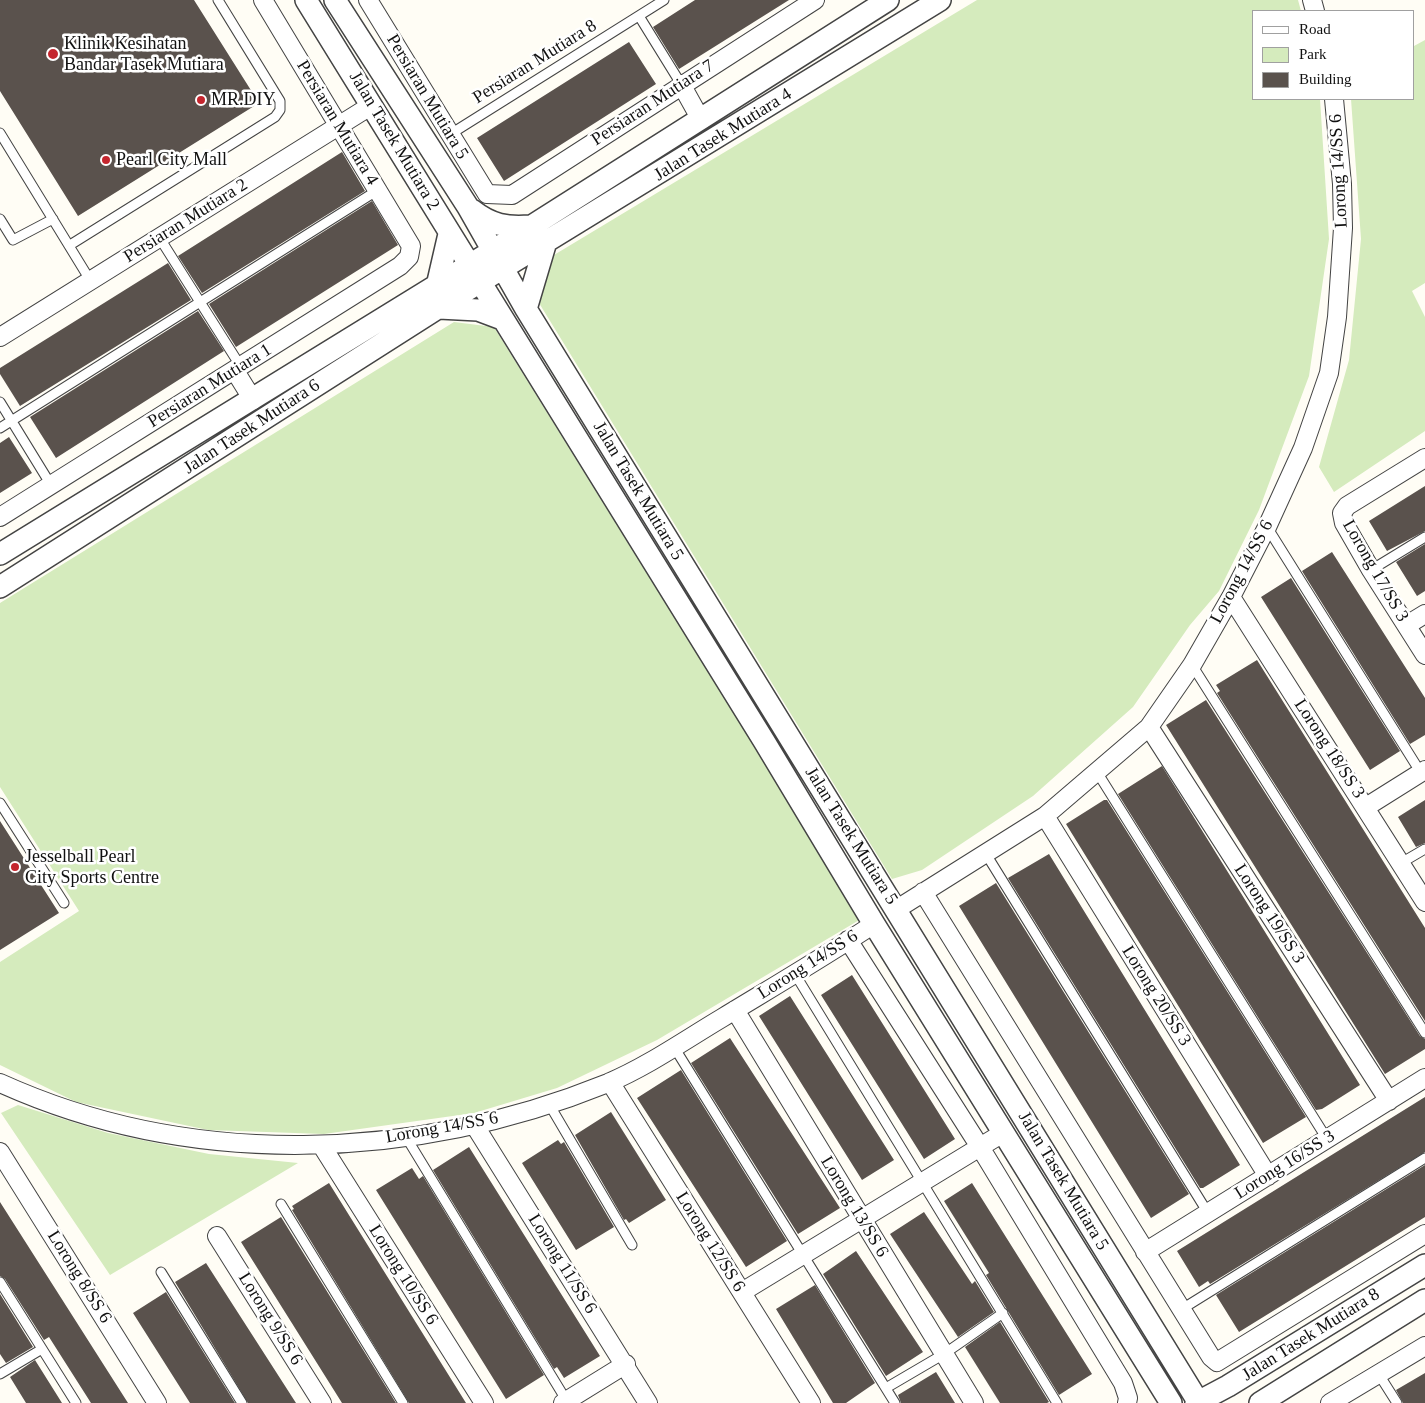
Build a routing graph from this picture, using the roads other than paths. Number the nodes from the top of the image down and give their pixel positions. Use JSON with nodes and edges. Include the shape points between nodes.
{"nodes":[{"id":1,"x":218,"y":0,"type":"edge"},
{"id":2,"x":263,"y":0,"type":"edge"},
{"id":3,"x":306,"y":0,"type":"edge"},
{"id":4,"x":335,"y":0,"type":"edge"},
{"id":5,"x":368,"y":0,"type":"edge"},
{"id":6,"x":664,"y":0,"type":"edge"},
{"id":7,"x":815,"y":0,"type":"edge"},
{"id":8,"x":888,"y":0,"type":"edge"},
{"id":9,"x":940,"y":0,"type":"edge"},
{"id":10,"x":870,"y":12,"type":"junction"},
{"id":11,"x":639,"y":16,"type":"junction"},
{"id":12,"x":884,"y":35,"type":"junction"},
{"id":13,"x":682,"y":84,"type":"junction"},
{"id":14,"x":1334,"y":100,"type":"edge"},
{"id":15,"x":372,"y":105,"type":"junction"},
{"id":16,"x":701,"y":120,"type":"junction"},
{"id":17,"x":339,"y":125,"type":"junction"},
{"id":18,"x":0,"y":134,"type":"edge"},
{"id":19,"x":449,"y":135,"type":"junction"},
{"id":20,"x":378,"y":190,"type":"junction"},
{"id":21,"x":487,"y":194,"type":"joint"},
{"id":22,"x":468,"y":207,"type":"junction"},
{"id":23,"x":53,"y":218,"type":"junction"},
{"id":24,"x":0,"y":219,"type":"edge"},
{"id":25,"x":530,"y":226,"type":"junction"},
{"id":26,"x":449,"y":234,"type":"junction"},
{"id":27,"x":159,"y":237,"type":"junction"},
{"id":28,"x":70,"y":245,"type":"junction"},
{"id":29,"x":545,"y":245,"type":"junction"},
{"id":30,"x":411,"y":246,"type":"joint"},
{"id":31,"x":499,"y":259,"type":"junction"},
{"id":32,"x":469,"y":265,"type":"junction"},
{"id":33,"x":90,"y":280,"type":"junction"},
{"id":34,"x":481,"y":283,"type":"junction"},
{"id":35,"x":438,"y":286,"type":"junction"},
{"id":36,"x":200,"y":302,"type":"junction"},
{"id":37,"x":438,"y":308,"type":"junction"},
{"id":38,"x":526,"y":309,"type":"junction"},
{"id":39,"x":502,"y":319,"type":"junction"},
{"id":40,"x":0,"y":337,"type":"edge"},
{"id":41,"x":238,"y":369,"type":"junction"},
{"id":42,"x":253,"y":400,"type":"junction"},
{"id":43,"x":0,"y":402,"type":"edge"},
{"id":44,"x":12,"y":420,"type":"junction"},
{"id":45,"x":0,"y":428,"type":"edge"},
{"id":46,"x":1425,"y":458,"type":"edge"},
{"id":47,"x":51,"y":486,"type":"junction"},
{"id":48,"x":65,"y":514,"type":"junction"},
{"id":49,"x":0,"y":518,"type":"edge"},
{"id":50,"x":1267,"y":527,"type":"junction"},
{"id":51,"x":1425,"y":537,"type":"edge"},
{"id":52,"x":79,"y":538,"type":"junction"},
{"id":53,"x":0,"y":554,"type":"edge"},
{"id":54,"x":1371,"y":570,"type":"junction"},
{"id":55,"x":0,"y":587,"type":"edge"},
{"id":56,"x":1231,"y":597,"type":"junction"},
{"id":57,"x":1425,"y":614,"type":"edge"},
{"id":58,"x":1407,"y":625,"type":"junction"},
{"id":59,"x":1425,"y":655,"type":"edge"},
{"id":60,"x":1192,"y":665,"type":"junction"},
{"id":61,"x":783,"y":727,"type":"junction"},
{"id":62,"x":1149,"y":727,"type":"junction"},
{"id":63,"x":764,"y":741,"type":"junction"},
{"id":64,"x":1423,"y":771,"type":"edge"},
{"id":65,"x":1097,"y":772,"type":"junction"},
{"id":66,"x":0,"y":803,"type":"edge"},
{"id":67,"x":1366,"y":807,"type":"junction"},
{"id":68,"x":1045,"y":816,"type":"junction"},
{"id":69,"x":1425,"y":848,"type":"edge"},
{"id":70,"x":986,"y":854,"type":"junction"},
{"id":71,"x":1401,"y":863,"type":"junction"},
{"id":72,"x":923,"y":892,"type":"junction"},
{"id":73,"x":1425,"y":902,"type":"edge"},
{"id":74,"x":64,"y":903,"type":"dead end"},
{"id":75,"x":897,"y":909,"type":"junction"},
{"id":76,"x":874,"y":924,"type":"junction"},
{"id":77,"x":848,"y":940,"type":"junction"},
{"id":78,"x":795,"y":974,"type":"junction"},
{"id":79,"x":735,"y":1010,"type":"junction"},
{"id":80,"x":1425,"y":1033,"type":"edge"},
{"id":81,"x":674,"y":1047,"type":"junction"},
{"id":82,"x":1425,"y":1078,"type":"edge"},
{"id":83,"x":610,"y":1082,"type":"junction"},
{"id":84,"x":0,"y":1084,"type":"edge"},
{"id":85,"x":1389,"y":1101,"type":"junction"},
{"id":86,"x":549,"y":1104,"type":"junction"},
{"id":87,"x":475,"y":1126,"type":"junction"},
{"id":88,"x":406,"y":1137,"type":"junction"},
{"id":89,"x":992,"y":1139,"type":"junction"},
{"id":90,"x":1327,"y":1139,"type":"junction"},
{"id":91,"x":322,"y":1146,"type":"junction"},
{"id":92,"x":0,"y":1152,"type":"edge"},
{"id":93,"x":1425,"y":1158,"type":"edge"},
{"id":94,"x":1268,"y":1176,"type":"junction"},
{"id":95,"x":923,"y":1182,"type":"junction"},
{"id":96,"x":281,"y":1204,"type":"dead end"},
{"id":97,"x":1208,"y":1213,"type":"junction"},
{"id":98,"x":862,"y":1219,"type":"junction"},
{"id":99,"x":1425,"y":1234,"type":"edge"},
{"id":100,"x":217,"y":1236,"type":"dead end"},
{"id":101,"x":632,"y":1245,"type":"dead end"},
{"id":102,"x":1145,"y":1252,"type":"junction"},
{"id":103,"x":803,"y":1255,"type":"junction"},
{"id":104,"x":1425,"y":1265,"type":"edge"},
{"id":105,"x":161,"y":1272,"type":"dead end"},
{"id":106,"x":0,"y":1282,"type":"edge"},
{"id":107,"x":742,"y":1292,"type":"junction"},
{"id":108,"x":1425,"y":1300,"type":"edge"},
{"id":109,"x":1182,"y":1310,"type":"junction"},
{"id":110,"x":1003,"y":1313,"type":"junction"},
{"id":111,"x":1425,"y":1346,"type":"edge"},
{"id":112,"x":42,"y":1349,"type":"junction"},
{"id":113,"x":944,"y":1354,"type":"junction"},
{"id":114,"x":626,"y":1364,"type":"junction"},
{"id":115,"x":1378,"y":1373,"type":"junction"},
{"id":116,"x":0,"y":1374,"type":"edge"},
{"id":117,"x":886,"y":1388,"type":"junction"},
{"id":118,"x":566,"y":1402,"type":"edge"},
{"id":119,"x":76,"y":1403,"type":"edge"},
{"id":120,"x":157,"y":1403,"type":"edge"},
{"id":121,"x":242,"y":1403,"type":"edge"},
{"id":122,"x":322,"y":1403,"type":"edge"},
{"id":123,"x":403,"y":1403,"type":"edge"},
{"id":124,"x":484,"y":1403,"type":"edge"},
{"id":125,"x":648,"y":1403,"type":"edge"},
{"id":126,"x":811,"y":1403,"type":"edge"},
{"id":127,"x":895,"y":1403,"type":"edge"},
{"id":128,"x":974,"y":1403,"type":"edge"},
{"id":129,"x":1058,"y":1403,"type":"edge"},
{"id":130,"x":1127,"y":1403,"type":"edge"},
{"id":131,"x":1171,"y":1403,"type":"edge"},
{"id":132,"x":1198,"y":1403,"type":"edge"},
{"id":133,"x":1260,"y":1403,"type":"edge"},
{"id":134,"x":1330,"y":1403,"type":"edge"},
{"id":135,"x":1396,"y":1403,"type":"edge"}],
"edges":[{"from":1,"to":28,"type":"lane","via":[[280,101],[280,110],[275,117]]},
{"from":2,"to":17,"type":"street","name":"Persiaran Mutiara 4"},
{"from":3,"to":15,"type":"street","name":"Jalan Tasek Mutiara 2"},
{"from":4,"to":22,"type":"street","name":"Jalan Tasek Mutiara 2"},
{"from":5,"to":19,"type":"street","name":"Persiaran Mutiara 5"},
{"from":6,"to":11,"type":"lane","name":"Persiaran Mutiara 8"},
{"from":7,"to":13,"type":"street","name":"Persiaran Mutiara 7"},
{"from":8,"to":10,"type":"street","name":"Jalan Tasek Mutiara 4"},
{"from":9,"to":12,"type":"street","name":"Jalan Tasek Mutiara 4"},
{"from":10,"to":12,"type":"street"},
{"from":10,"to":16,"type":"street","name":"Jalan Tasek Mutiara 4"},
{"from":11,"to":13,"type":"lane"},
{"from":11,"to":19,"type":"lane","name":"Persiaran Mutiara 8"},
{"from":12,"to":29,"type":"street","name":"Jalan Tasek Mutiara 4"},
{"from":13,"to":16,"type":"street"},
{"from":13,"to":21,"type":"street","name":"Persiaran Mutiara 7","via":[[512,195]]},
{"from":14,"to":50,"type":"street","name":"Lorong 14/SS 6","via":[[1343,228],[1337,318],[1329,373],[1303,448]]},
{"from":15,"to":17,"type":"street","name":"Persiaran Mutiara 2"},
{"from":15,"to":26,"type":"street","name":"Jalan Tasek Mutiara 2"},
{"from":16,"to":25,"type":"street","name":"Jalan Tasek Mutiara 4"},
{"from":17,"to":20,"type":"street","name":"Persiaran Mutiara 4"},
{"from":17,"to":27,"type":"street","name":"Persiaran Mutiara 2"},
{"from":18,"to":23,"type":"lane"},
{"from":19,"to":21,"type":"street","name":"Persiaran Mutiara 5"},
{"from":20,"to":30,"type":"street","name":"Persiaran Mutiara 4"},
{"from":20,"to":36,"type":"lane"},
{"from":22,"to":25,"type":"street","via":[[485,221],[498,226]]},
{"from":22,"to":31,"type":"street","name":"Jalan Tasek Mutiara 2"},
{"from":23,"to":24,"type":"lane","via":[[13,240]]},
{"from":23,"to":28,"type":"lane"},
{"from":25,"to":31,"type":"street","name":"Jalan Tasek Mutiara 4"},
{"from":26,"to":32,"type":"street","name":"Jalan Tasek Mutiara 2"},
{"from":26,"to":35,"type":"street"},
{"from":27,"to":33,"type":"street","name":"Persiaran Mutiara 2"},
{"from":27,"to":36,"type":"lane"},
{"from":28,"to":33,"type":"lane"},
{"from":29,"to":31,"type":"street","name":"Jalan Tasek Mutiara 4"},
{"from":29,"to":38,"type":"street"},
{"from":30,"to":41,"type":"street","name":"Persiaran Mutiara 1","via":[[409,256],[400,266]]},
{"from":31,"to":32,"type":"street","name":"Jalan Tasek Mutiara 6"},
{"from":31,"to":34,"type":"street","name":"Jalan Tasek Mutiara 6"},
{"from":31,"to":38,"type":"street","name":"Jalan Tasek Mutiara 5"},
{"from":32,"to":34,"type":"street","name":"Jalan Tasek Mutiara 2"},
{"from":32,"to":35,"type":"street","name":"Jalan Tasek Mutiara 6"},
{"from":33,"to":40,"type":"street","name":"Persiaran Mutiara 2"},
{"from":34,"to":37,"type":"street","name":"Jalan Tasek Mutiara 6"},
{"from":34,"to":39,"type":"street","name":"Jalan Tasek Mutiara 5"},
{"from":35,"to":42,"type":"street","name":"Jalan Tasek Mutiara 6"},
{"from":36,"to":41,"type":"lane"},
{"from":36,"to":44,"type":"lane"},
{"from":37,"to":39,"type":"street","via":[[478,310]]},
{"from":37,"to":52,"type":"street","name":"Jalan Tasek Mutiara 6"},
{"from":38,"to":61,"type":"street","name":"Jalan Tasek Mutiara 5"},
{"from":39,"to":63,"type":"street","name":"Jalan Tasek Mutiara 5"},
{"from":41,"to":42,"type":"street"},
{"from":41,"to":47,"type":"street","name":"Persiaran Mutiara 1"},
{"from":42,"to":48,"type":"street","name":"Jalan Tasek Mutiara 6"},
{"from":43,"to":44,"type":"lane"},
{"from":44,"to":45,"type":"lane"},
{"from":44,"to":47,"type":"lane"},
{"from":46,"to":54,"type":"street","name":"Lorong 17/SS 3","via":[[1347,506],[1342,513],[1344,523]]},
{"from":47,"to":49,"type":"street","name":"Persiaran Mutiara 1"},
{"from":48,"to":52,"type":"street"},
{"from":48,"to":53,"type":"street","name":"Jalan Tasek Mutiara 6"},
{"from":50,"to":56,"type":"street","name":"Lorong 14/SS 6"},
{"from":50,"to":64,"type":"lane"},
{"from":51,"to":54,"type":"lane"},
{"from":52,"to":55,"type":"street","name":"Jalan Tasek Mutiara 6"},
{"from":54,"to":58,"type":"street","name":"Lorong 17/SS 3"},
{"from":56,"to":60,"type":"street","name":"Lorong 14/SS 6"},
{"from":56,"to":67,"type":"street","name":"Lorong 18/SS 3"},
{"from":57,"to":58,"type":"street"},
{"from":58,"to":59,"type":"street","name":"Lorong 17/SS 3"},
{"from":60,"to":62,"type":"street","name":"Lorong 14/SS 6"},
{"from":60,"to":80,"type":"lane"},
{"from":61,"to":63,"type":"street"},
{"from":61,"to":75,"type":"street","name":"Jalan Tasek Mutiara 5"},
{"from":62,"to":65,"type":"street","name":"Lorong 14/SS 6"},
{"from":62,"to":85,"type":"street","name":"Lorong 19/SS 3"},
{"from":63,"to":76,"type":"street","name":"Jalan Tasek Mutiara 5"},
{"from":64,"to":67,"type":"street"},
{"from":65,"to":68,"type":"street","name":"Lorong 14/SS 6"},
{"from":65,"to":90,"type":"lane"},
{"from":66,"to":74,"type":"lane"},
{"from":67,"to":71,"type":"street","name":"Lorong 18/SS 3"},
{"from":68,"to":70,"type":"street","name":"Lorong 14/SS 6"},
{"from":68,"to":94,"type":"street","name":"Lorong 20/SS 3"},
{"from":69,"to":71,"type":"lane"},
{"from":70,"to":72,"type":"street","name":"Lorong 14/SS 6"},
{"from":70,"to":97,"type":"lane"},
{"from":71,"to":73,"type":"street","name":"Lorong 18/SS 3"},
{"from":72,"to":75,"type":"street","name":"Lorong 14/SS 6"},
{"from":72,"to":102,"type":"street","name":"Jalan Tasek Mutiara 5"},
{"from":75,"to":132,"type":"street","name":"Jalan Tasek Mutiara 5"},
{"from":76,"to":77,"type":"street","name":"Lorong 14/SS 6"},
{"from":76,"to":89,"type":"street","name":"Jalan Tasek Mutiara 5"},
{"from":77,"to":78,"type":"street","name":"Lorong 14/SS 6"},
{"from":77,"to":89,"type":"street","name":"Jalan Tasek Mutiara 5"},
{"from":78,"to":79,"type":"street","name":"Lorong 14/SS 6"},
{"from":78,"to":95,"type":"lane"},
{"from":79,"to":81,"type":"street","name":"Lorong 14/SS 6"},
{"from":79,"to":98,"type":"street","name":"Lorong 13/SS 6"},
{"from":81,"to":83,"type":"street","name":"Lorong 14/SS 6"},
{"from":81,"to":103,"type":"lane"},
{"from":82,"to":85,"type":"street","name":"Lorong 16/SS 3"},
{"from":83,"to":86,"type":"street","name":"Lorong 14/SS 6"},
{"from":83,"to":107,"type":"street","name":"Lorong 12/SS 6"},
{"from":84,"to":91,"type":"street","name":"Lorong 14/SS 6","via":[[39,1101],[163,1134],[214,1142]]},
{"from":85,"to":90,"type":"street","name":"Lorong 16/SS 3"},
{"from":86,"to":87,"type":"street","name":"Lorong 14/SS 6"},
{"from":86,"to":101,"type":"lane"},
{"from":87,"to":88,"type":"street","name":"Lorong 14/SS 6"},
{"from":87,"to":114,"type":"street","name":"Lorong 11/SS 6"},
{"from":88,"to":91,"type":"street","name":"Lorong 14/SS 6"},
{"from":88,"to":118,"type":"lane"},
{"from":89,"to":95,"type":"street"},
{"from":89,"to":130,"type":"street","name":"Jalan Tasek Mutiara 5","via":[[1123,1382]]},
{"from":89,"to":131,"type":"street","name":"Jalan Tasek Mutiara 5"},
{"from":90,"to":94,"type":"street","name":"Lorong 16/SS 3"},
{"from":91,"to":124,"type":"street","name":"Lorong 10/SS 6"},
{"from":92,"to":120,"type":"street","name":"Lorong 8/SS 6"},
{"from":93,"to":109,"type":"lane"},
{"from":94,"to":97,"type":"street","name":"Lorong 16/SS 3"},
{"from":95,"to":98,"type":"street"},
{"from":95,"to":110,"type":"lane"},
{"from":96,"to":123,"type":"lane"},
{"from":97,"to":102,"type":"street","name":"Lorong 16/SS 3"},
{"from":98,"to":103,"type":"street"},
{"from":98,"to":113,"type":"street","name":"Lorong 13/SS 6"},
{"from":99,"to":109,"type":"street","name":"Jalan Tasek Mutiara 5","via":[[1217,1362]]},
{"from":100,"to":122,"type":"street","name":"Lorong 9/SS 6"},
{"from":102,"to":109,"type":"street","name":"Jalan Tasek Mutiara 5"},
{"from":103,"to":107,"type":"street"},
{"from":103,"to":117,"type":"lane"},
{"from":104,"to":132,"type":"street","name":"Jalan Tasek Mutiara 8"},
{"from":105,"to":121,"type":"lane"},
{"from":106,"to":112,"type":"lane"},
{"from":107,"to":126,"type":"street","name":"Lorong 12/SS 6"},
{"from":108,"to":133,"type":"street","name":"Jalan Tasek Mutiara 8"},
{"from":110,"to":113,"type":"lane"},
{"from":110,"to":129,"type":"lane"},
{"from":111,"to":115,"type":"street"},
{"from":112,"to":116,"type":"lane"},
{"from":112,"to":119,"type":"lane"},
{"from":113,"to":117,"type":"lane"},
{"from":113,"to":128,"type":"street","name":"Lorong 13/SS 6"},
{"from":114,"to":118,"type":"street"},
{"from":114,"to":125,"type":"street","name":"Lorong 11/SS 6"},
{"from":115,"to":134,"type":"street"},
{"from":115,"to":135,"type":"lane"},
{"from":117,"to":127,"type":"lane"}]}
